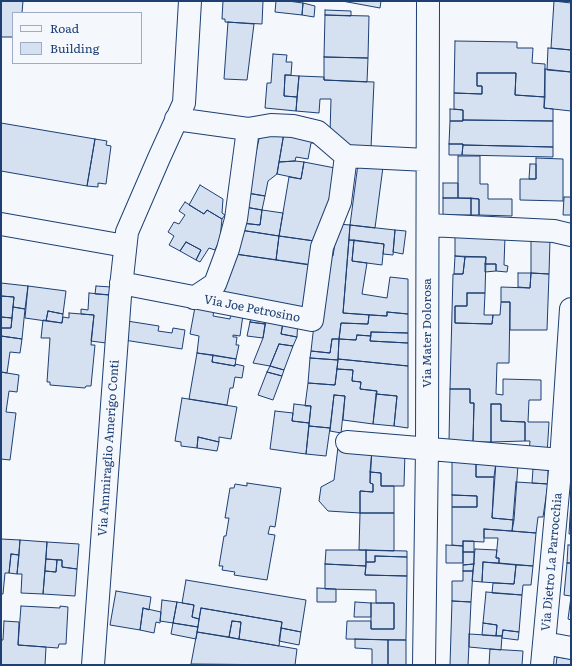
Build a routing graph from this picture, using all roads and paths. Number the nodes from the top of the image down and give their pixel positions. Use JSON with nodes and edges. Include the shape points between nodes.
{"nodes":[{"id":1,"x":190,"y":1,"type":"edge"},
{"id":2,"x":428,"y":1,"type":"edge"},
{"id":3,"x":176,"y":119,"type":"junction"},
{"id":4,"x":248,"y":129,"type":"junction"},
{"id":5,"x":346,"y":156,"type":"junction"},
{"id":6,"x":427,"y":160,"type":"junction"},
{"id":7,"x":1,"y":224,"type":"edge"},
{"id":8,"x":428,"y":225,"type":"junction"},
{"id":9,"x":571,"y":235,"type":"edge"},
{"id":10,"x":126,"y":239,"type":"junction"},
{"id":11,"x":121,"y":283,"type":"junction"},
{"id":12,"x":194,"y":298,"type":"junction"},
{"id":13,"x":571,"y":309,"type":"edge"},
{"id":14,"x":570,"y":351,"type":"edge"},
{"id":15,"x":348,"y":442,"type":"dead end"},
{"id":16,"x":427,"y":448,"type":"junction"},
{"id":17,"x":566,"y":460,"type":"edge"},
{"id":18,"x":544,"y":643,"type":"junction"},
{"id":19,"x":571,"y":648,"type":"edge"},
{"id":20,"x":93,"y":665,"type":"edge"},
{"id":21,"x":424,"y":665,"type":"edge"},
{"id":22,"x":542,"y":665,"type":"edge"}],
"edges":[{"from":1,"to":3,"type":"street","name":"Via Ammiraglio Amerigo Conti","via":[[184,103]]},
{"from":2,"to":6,"type":"street","name":"Via Mater Dolorosa"},
{"from":3,"to":4,"type":"street"},
{"from":3,"to":10,"type":"street","name":"Via Ammiraglio Amerigo Conti"},
{"from":4,"to":5,"type":"street","via":[[271,125],[293,126],[318,132]]},
{"from":4,"to":12,"type":"street","via":[[236,219],[228,249],[215,284]]},
{"from":5,"to":6,"type":"street"},
{"from":5,"to":12,"type":"street","name":"Via Joe Petrosino","via":[[340,202],[322,247],[312,320]]},
{"from":6,"to":8,"type":"street","name":"Via Mater Dolorosa"},
{"from":7,"to":10,"type":"street"},
{"from":8,"to":9,"type":"street","via":[[554,231]]},
{"from":8,"to":16,"type":"street","name":"Via Mater Dolorosa"},
{"from":10,"to":11,"type":"street","name":"Via Ammiraglio Amerigo Conti"},
{"from":11,"to":12,"type":"street","name":"Via Joe Petrosino"},
{"from":11,"to":20,"type":"street","name":"Via Ammiraglio Amerigo Conti"},
{"from":13,"to":14,"type":"street","name":"Via Dietro La Parrocchia"},
{"from":14,"to":17,"type":"street","name":"Via Dietro La Parrocchia"},
{"from":15,"to":16,"type":"street"},
{"from":16,"to":17,"type":"street"},
{"from":16,"to":21,"type":"street","name":"Via Mater Dolorosa"},
{"from":17,"to":18,"type":"street","name":"Via Dietro La Parrocchia"},
{"from":18,"to":19,"type":"street"},
{"from":18,"to":22,"type":"street","name":"Via Dietro La Parrocchia"}]}
